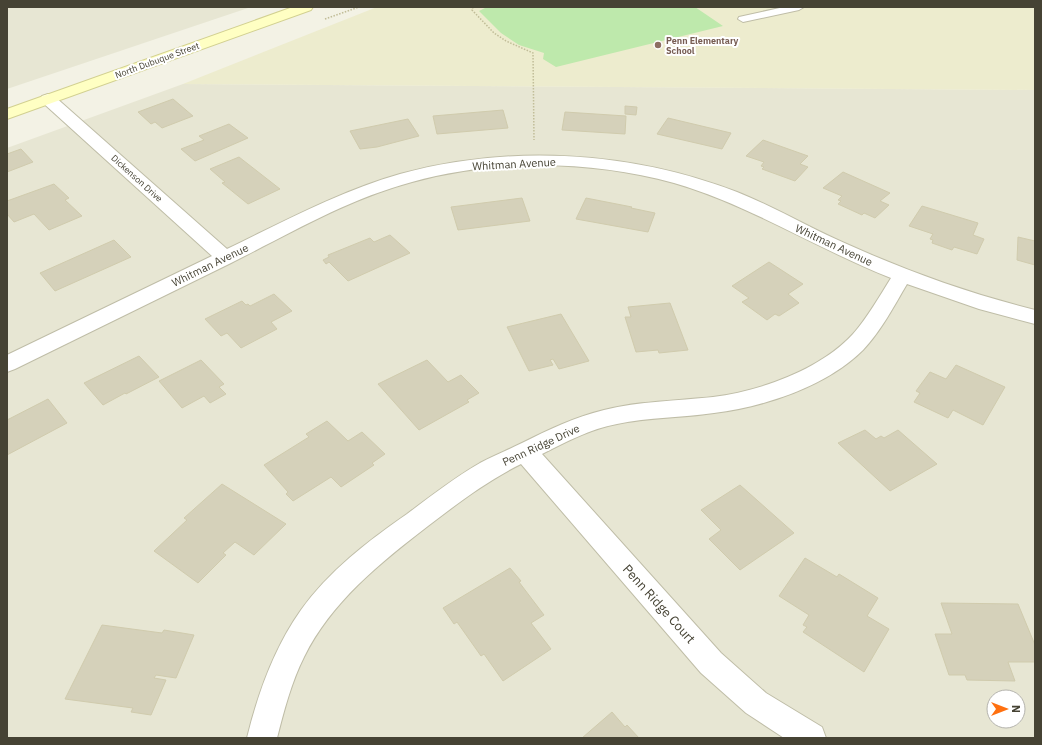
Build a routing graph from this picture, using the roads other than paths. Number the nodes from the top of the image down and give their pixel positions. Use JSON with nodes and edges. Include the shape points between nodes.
{"nodes":[{"id":1,"x":306,"y":7,"type":"edge"},
{"id":2,"x":799,"y":7,"type":"edge"},
{"id":3,"x":743,"y":19,"type":"dead end"},
{"id":4,"x":48,"y":99,"type":"junction"},
{"id":5,"x":7,"y":114,"type":"edge"},
{"id":6,"x":226,"y":258,"type":"junction"},
{"id":7,"x":902,"y":275,"type":"junction"},
{"id":8,"x":1035,"y":317,"type":"edge"},
{"id":9,"x":7,"y":364,"type":"edge"},
{"id":10,"x":524,"y":452,"type":"junction"},
{"id":11,"x":262,"y":738,"type":"edge"},
{"id":12,"x":811,"y":738,"type":"edge"}],
"edges":[{"from":1,"to":4,"type":"main road","name":"North Dubuque Street"},
{"from":2,"to":3,"type":"lane"},
{"from":4,"to":5,"type":"main road","name":"North Dubuque Street"},
{"from":4,"to":6,"type":"street","name":"Dickenson Drive"},
{"from":6,"to":7,"type":"street","name":"Whitman Avenue","via":[[351,198],[408,178],[445,169],[489,163],[579,162],[624,167],[714,190]]},
{"from":6,"to":9,"type":"street","name":"Whitman Avenue"},
{"from":7,"to":8,"type":"street","name":"Whitman Avenue"},
{"from":7,"to":10,"type":"street","name":"Penn Ridge Drive","via":[[866,332],[854,345],[795,383],[770,393],[717,405],[637,412],[606,418],[561,434]]},
{"from":10,"to":11,"type":"street","name":"Penn Ridge Drive","via":[[456,490],[382,545],[350,575],[320,608],[300,636],[268,710]]},
{"from":10,"to":12,"type":"street","name":"Penn Ridge Court","via":[[711,663],[756,703]]}]}
